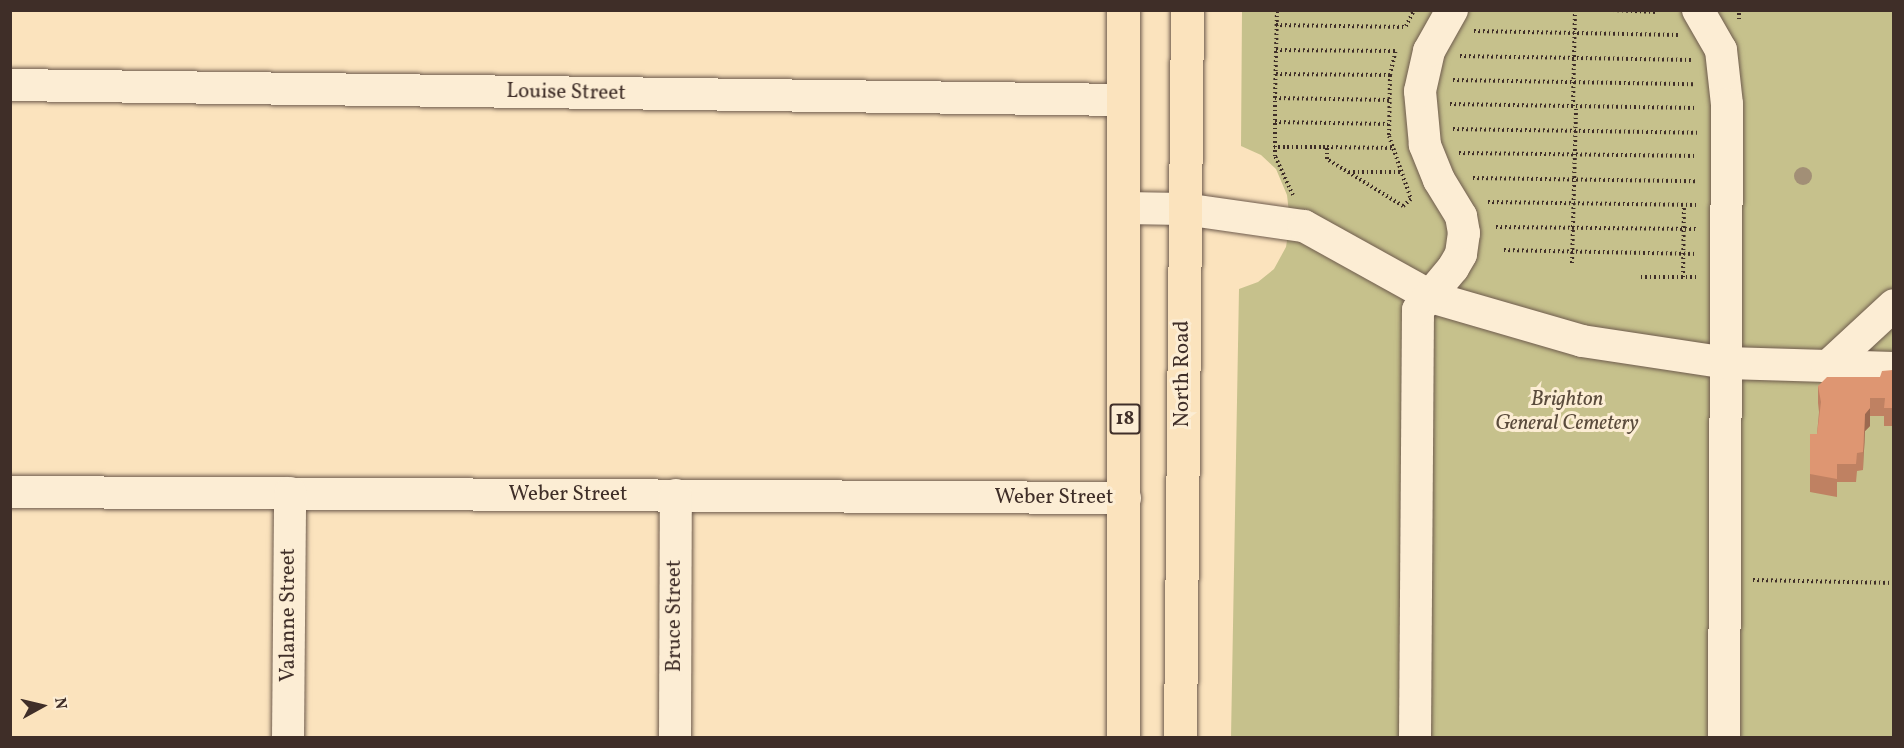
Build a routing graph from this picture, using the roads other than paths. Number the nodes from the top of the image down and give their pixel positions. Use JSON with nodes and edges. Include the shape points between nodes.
{"nodes":[{"id":1,"x":1123,"y":10,"type":"edge"},
{"id":2,"x":1187,"y":10,"type":"edge"},
{"id":3,"x":1698,"y":10,"type":"edge"},
{"id":4,"x":1463,"y":21,"type":"edge"},
{"id":5,"x":10,"y":85,"type":"edge"},
{"id":6,"x":1122,"y":100,"type":"junction"},
{"id":7,"x":1124,"y":208,"type":"junction"},
{"id":8,"x":1184,"y":209,"type":"junction"},
{"id":9,"x":1428,"y":294,"type":"junction"},
{"id":10,"x":1893,"y":305,"type":"edge"},
{"id":11,"x":1727,"y":363,"type":"junction"},
{"id":12,"x":1827,"y":367,"type":"junction"},
{"id":13,"x":1893,"y":368,"type":"edge"},
{"id":14,"x":10,"y":492,"type":"edge"},
{"id":15,"x":290,"y":493,"type":"junction"},
{"id":16,"x":676,"y":495,"type":"junction"},
{"id":17,"x":1125,"y":498,"type":"junction"},
{"id":18,"x":288,"y":738,"type":"edge"},
{"id":19,"x":675,"y":738,"type":"edge"},
{"id":20,"x":1123,"y":738,"type":"edge"},
{"id":21,"x":1180,"y":738,"type":"edge"},
{"id":22,"x":1415,"y":738,"type":"edge"},
{"id":23,"x":1724,"y":738,"type":"edge"}],
"edges":[{"from":1,"to":6,"type":"highway","number":"18"},
{"from":2,"to":8,"type":"highway","name":"North Road"},
{"from":3,"to":11,"type":"street","via":[[1721,50],[1708,111],[1708,208]]},
{"from":4,"to":9,"type":"street","via":[[1429,51],[1419,102],[1432,166],[1461,216],[1464,233],[1461,254],[1453,268]]},
{"from":5,"to":6,"type":"street","name":"Louise Street"},
{"from":6,"to":7,"type":"highway","number":"18"},
{"from":7,"to":8,"type":"street"},
{"from":7,"to":17,"type":"highway","number":"18"},
{"from":8,"to":9,"type":"street","via":[[1293,223],[1318,232]]},
{"from":8,"to":21,"type":"highway","name":"North Road"},
{"from":9,"to":11,"type":"street","via":[[1551,334]]},
{"from":9,"to":22,"type":"street","via":[[1420,303],[1417,322]]},
{"from":10,"to":12,"type":"street"},
{"from":11,"to":12,"type":"street"},
{"from":11,"to":23,"type":"street"},
{"from":12,"to":13,"type":"street"},
{"from":14,"to":15,"type":"street","name":"Weber Street"},
{"from":15,"to":16,"type":"street","name":"Weber Street"},
{"from":15,"to":18,"type":"street","name":"Valanne Street"},
{"from":16,"to":17,"type":"street","name":"Weber Street"},
{"from":16,"to":19,"type":"street","name":"Bruce Street"},
{"from":17,"to":20,"type":"highway","number":"18"}]}
